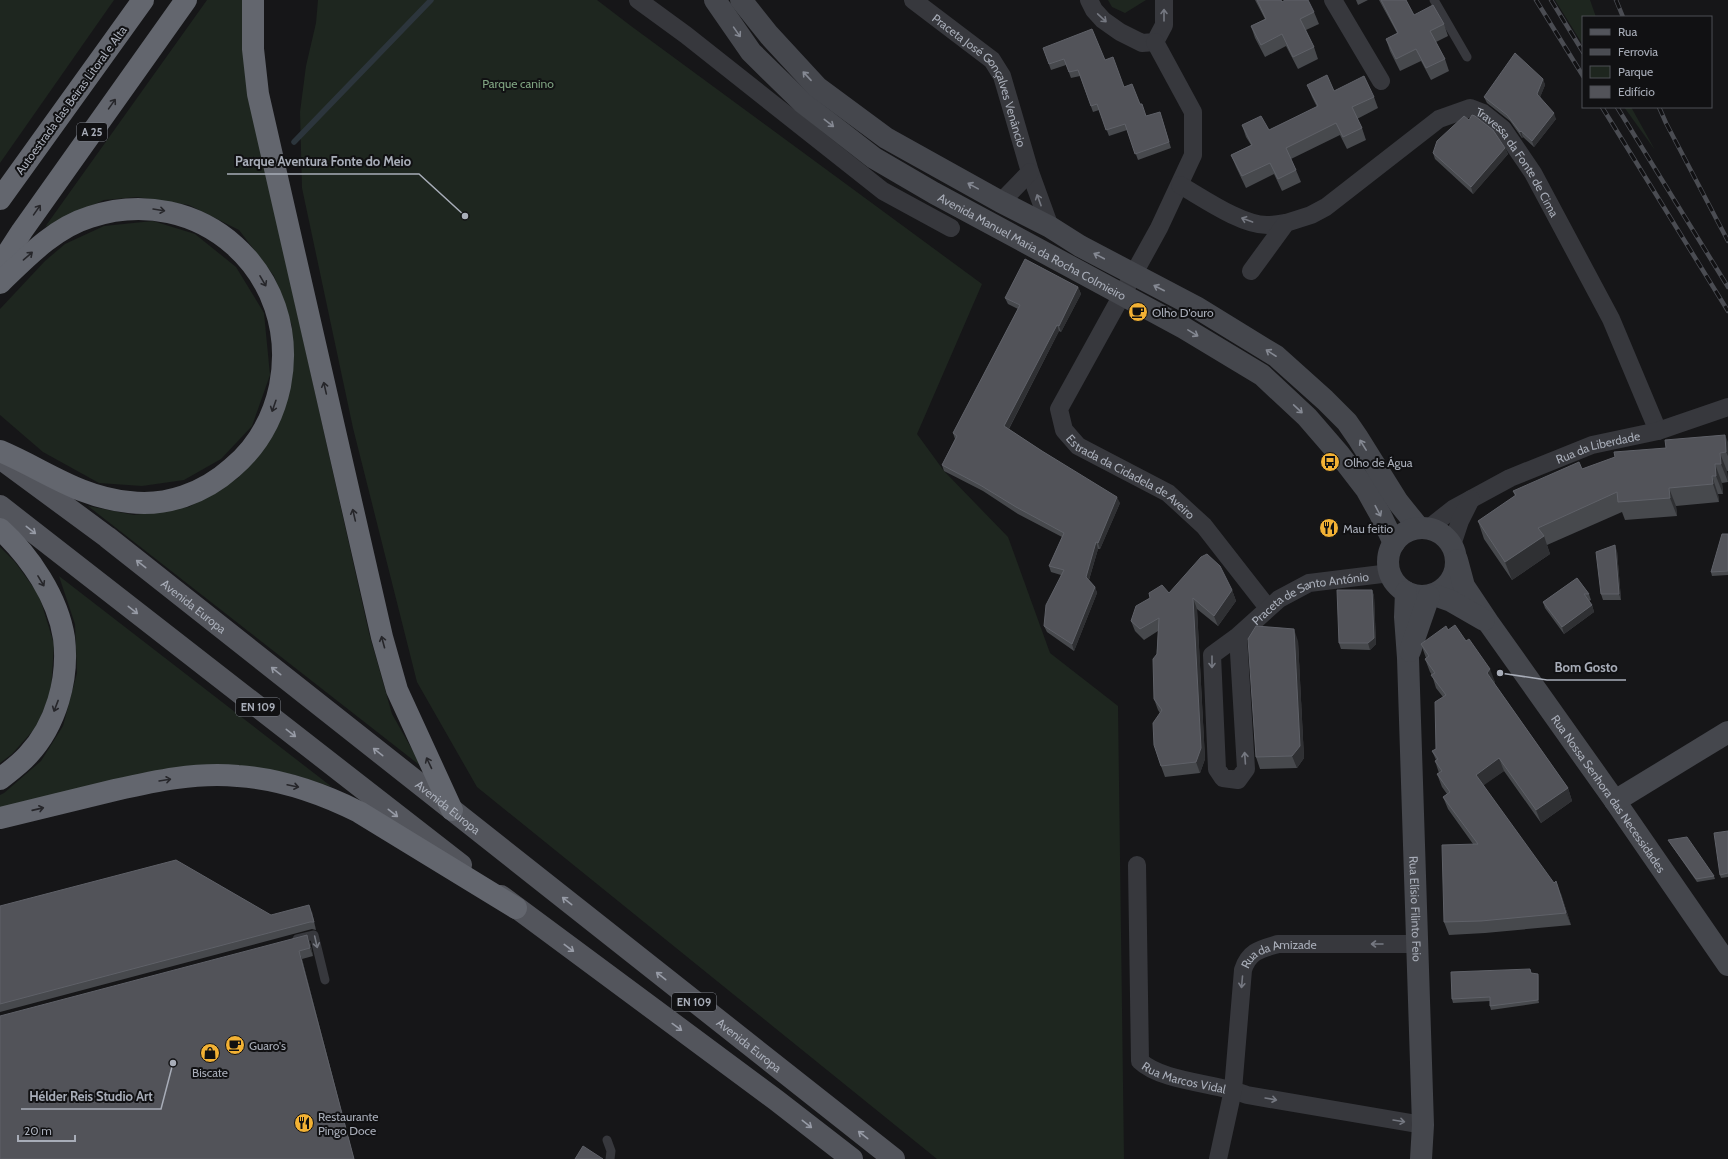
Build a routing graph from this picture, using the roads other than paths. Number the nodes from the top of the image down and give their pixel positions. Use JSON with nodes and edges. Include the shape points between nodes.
{"nodes":[{"id":1,"x":143,"y":0,"type":"edge"},
{"id":2,"x":186,"y":0,"type":"edge"},
{"id":3,"x":253,"y":0,"type":"edge"},
{"id":4,"x":638,"y":0,"type":"edge"},
{"id":5,"x":715,"y":0,"type":"edge"},
{"id":6,"x":741,"y":0,"type":"edge"},
{"id":7,"x":913,"y":0,"type":"edge"},
{"id":8,"x":1089,"y":0,"type":"edge"},
{"id":9,"x":1164,"y":0,"type":"edge"},
{"id":10,"x":1333,"y":0,"type":"edge"},
{"id":11,"x":1434,"y":0,"type":"edge"},
{"id":12,"x":1155,"y":42,"type":"junction"},
{"id":13,"x":1467,"y":57,"type":"dead end"},
{"id":14,"x":1381,"y":81,"type":"dead end"},
{"id":15,"x":1030,"y":172,"type":"junction"},
{"id":16,"x":1180,"y":185,"type":"junction"},
{"id":17,"x":0,"y":200,"type":"edge"},
{"id":18,"x":1001,"y":202,"type":"junction"},
{"id":19,"x":1286,"y":223,"type":"junction"},
{"id":20,"x":951,"y":228,"type":"dead end"},
{"id":21,"x":1050,"y":228,"type":"junction"},
{"id":22,"x":0,"y":265,"type":"edge"},
{"id":23,"x":1251,"y":271,"type":"dead end"},
{"id":24,"x":1133,"y":274,"type":"junction"},
{"id":25,"x":0,"y":283,"type":"edge"},
{"id":26,"x":1118,"y":302,"type":"junction"},
{"id":27,"x":1728,"y":407,"type":"edge"},
{"id":28,"x":1658,"y":431,"type":"junction"},
{"id":29,"x":0,"y":451,"type":"edge"},
{"id":30,"x":0,"y":458,"type":"edge"},
{"id":31,"x":1471,"y":499,"type":"junction"},
{"id":32,"x":0,"y":506,"type":"edge"},
{"id":33,"x":1424,"y":528,"type":"junction"},
{"id":34,"x":0,"y":530,"type":"edge"},
{"id":35,"x":1394,"y":543,"type":"junction"},
{"id":36,"x":1454,"y":553,"type":"junction"},
{"id":37,"x":1390,"y":573,"type":"junction"},
{"id":38,"x":1406,"y":592,"type":"junction"},
{"id":39,"x":1432,"y":595,"type":"junction"},
{"id":40,"x":1268,"y":608,"type":"junction"},
{"id":41,"x":1488,"y":622,"type":"junction"},
{"id":42,"x":1238,"y":636,"type":"junction"},
{"id":43,"x":1408,"y":658,"type":"junction"},
{"id":44,"x":1726,"y":733,"type":"edge"},
{"id":45,"x":0,"y":779,"type":"edge"},
{"id":46,"x":1615,"y":801,"type":"junction"},
{"id":47,"x":452,"y":810,"type":"junction"},
{"id":48,"x":0,"y":818,"type":"edge"},
{"id":49,"x":1137,"y":865,"type":"dead end"},
{"id":50,"x":516,"y":908,"type":"junction"},
{"id":51,"x":291,"y":941,"type":"edge"},
{"id":52,"x":1416,"y":944,"type":"junction"},
{"id":53,"x":1728,"y":965,"type":"edge"},
{"id":54,"x":325,"y":980,"type":"dead end"},
{"id":55,"x":1233,"y":1090,"type":"junction"},
{"id":56,"x":1423,"y":1125,"type":"junction"},
{"id":57,"x":607,"y":1140,"type":"dead end"},
{"id":58,"x":610,"y":1159,"type":"edge"},
{"id":59,"x":852,"y":1159,"type":"edge"},
{"id":60,"x":894,"y":1159,"type":"edge"},
{"id":61,"x":1218,"y":1159,"type":"edge"},
{"id":62,"x":1421,"y":1159,"type":"edge"}],
"edges":[{"from":1,"to":17,"type":"highway","name":"Autoestrada das Beiras Litoral e Alta"},
{"from":22,"to":2,"type":"highway","number":"A 25","one_way":true},
{"from":47,"to":3,"type":"highway","one_way":true,"via":[[397,690],[382,637],[258,94],[253,49]]},
{"from":4,"to":20,"type":"street","via":[[883,191]]},
{"from":5,"to":26,"type":"main road","name":"Avenida Manuel Maria da Rocha Colmieiro","one_way":true,"via":[[751,52],[802,102],[874,158]]},
{"from":18,"to":6,"type":"main road","name":"Avenida Manuel Maria da Rocha Colmieiro","one_way":true,"via":[[886,138],[817,87]]},
{"from":7,"to":15,"type":"street","name":"Praceta José Gonçalves Venâncio","via":[[992,60],[1002,76]]},
{"from":8,"to":12,"type":"street","one_way":true,"via":[[1103,20],[1120,32],[1142,43]]},
{"from":12,"to":9,"type":"street","one_way":true,"via":[[1164,25]]},
{"from":10,"to":14,"type":"street"},
{"from":11,"to":13,"type":"lane"},
{"from":12,"to":16,"type":"street","name":"Estrada da Cidadela de Aveiro","via":[[1193,112],[1193,155]]},
{"from":15,"to":18,"type":"street"},
{"from":21,"to":15,"type":"street","name":"Praceta José Gonçalves Venâncio","one_way":true},
{"from":19,"to":16,"type":"street","name":"Travessa da Fonte de Cima","one_way":true,"via":[[1266,225],[1251,222],[1225,211]]},
{"from":16,"to":24,"type":"street","name":"Estrada da Cidadela de Aveiro"},
{"from":18,"to":21,"type":"main road","name":"Avenida Manuel Maria da Rocha Colmieiro"},
{"from":19,"to":23,"type":"street"},
{"from":19,"to":28,"type":"street","name":"Travessa da Fonte de Cima","via":[[1326,207],[1439,119],[1470,108],[1483,113],[1503,129],[1533,173],[1611,319]]},
{"from":24,"to":21,"type":"main road","name":"Avenida Manuel Maria da Rocha Colmieiro","one_way":true},
{"from":24,"to":26,"type":"street","name":"Estrada da Cidadela de Aveiro"},
{"from":33,"to":24,"type":"main road","name":"Avenida Manuel Maria da Rocha Colmieiro","one_way":true,"via":[[1398,502],[1347,422],[1276,356],[1196,307]]},
{"from":25,"to":29,"type":"highway","one_way":true,"via":[[46,242],[88,217],[136,208],[171,212],[200,222],[236,247],[250,261],[262,278],[276,308],[284,346],[284,363],[275,406],[256,445],[243,460],[222,477],[177,499],[131,503],[111,500],[71,487]]},
{"from":26,"to":35,"type":"main road","name":"Avenida Manuel Maria da Rocha Colmieiro","one_way":true,"via":[[1184,328],[1262,375],[1307,417],[1339,454],[1366,489]]},
{"from":26,"to":40,"type":"street","name":"Estrada da Cidadela de Aveiro","via":[[1059,409],[1064,430],[1078,446],[1168,493],[1204,526]]},
{"from":27,"to":28,"type":"street","name":"Rua da Liberdade"},
{"from":28,"to":31,"type":"street","name":"Rua da Liberdade","via":[[1592,446],[1510,478]]},
{"from":47,"to":30,"type":"main road","name":"Avenida Europa","number":"EN 109","one_way":true,"via":[[107,537]]},
{"from":31,"to":33,"type":"street","name":"Rua da Liberdade"},
{"from":31,"to":36,"type":"street","via":[[1460,520]]},
{"from":32,"to":50,"type":"main road","number":"EN 109","one_way":true},
{"from":33,"to":35,"type":"main road","via":[[1409,531]]},
{"from":33,"to":36,"type":"main road","via":[[1442,534]]},
{"from":34,"to":45,"type":"highway","one_way":true,"via":[[18,545],[42,582],[52,600],[64,638],[60,697],[52,718],[28,755]]},
{"from":35,"to":37,"type":"main road","via":[[1388,562]]},
{"from":36,"to":39,"type":"main road","via":[[1455,571],[1451,581]]},
{"from":36,"to":41,"type":"main road","name":"Rua Nossa Senhora das Necessidades","via":[[1464,586]]},
{"from":37,"to":38,"type":"main road","via":[[1394,582]]},
{"from":37,"to":40,"type":"street","name":"Praceta de Santo António","via":[[1309,583]]},
{"from":38,"to":39,"type":"main road","via":[[1415,596]]},
{"from":38,"to":43,"type":"main road","name":"Rua Elísio Filinto Feio"},
{"from":39,"to":41,"type":"main road","name":"Rua Nossa Senhora das Necessidades","via":[[1451,601]]},
{"from":39,"to":43,"type":"main road","name":"Rua Elísio Filinto Feio"},
{"from":40,"to":42,"type":"street","name":"Praceta de Santo António"},
{"from":41,"to":46,"type":"main road","name":"Rua Nossa Senhora das Necessidades"},
{"from":42,"to":42,"type":"street","name":"Praceta de Santo António","one_way":true,"via":[[1212,655],[1217,769],[1224,778],[1238,780],[1246,769]]},
{"from":43,"to":52,"type":"main road","name":"Rua Elísio Filinto Feio"},
{"from":44,"to":46,"type":"main road"},
{"from":46,"to":53,"type":"main road","name":"Rua Nossa Senhora das Necessidades"},
{"from":60,"to":47,"type":"main road","name":"Avenida Europa","number":"EN 109","one_way":true},
{"from":48,"to":50,"type":"highway","one_way":true,"via":[[151,782],[196,775],[261,779],[304,789],[359,812]]},
{"from":49,"to":55,"type":"street","name":"Rua Marcos Vidal","via":[[1140,1061],[1147,1068],[1159,1073]]},
{"from":50,"to":59,"type":"main road","number":"EN 109","one_way":true},
{"from":51,"to":54,"type":"lane","one_way":true,"via":[[314,935]]},
{"from":52,"to":55,"type":"street","name":"Rua da Amizade","one_way":true,"via":[[1278,944],[1262,948],[1247,959],[1243,970]]},
{"from":52,"to":56,"type":"main road","name":"Rua Elísio Filinto Feio"},
{"from":55,"to":56,"type":"street","name":"Rua Marcos Vidal","one_way":true,"via":[[1247,1095]]},
{"from":55,"to":61,"type":"street","name":"Rua da Amizade"},
{"from":56,"to":62,"type":"main road","name":"Rua Elísio Filinto Feio"},
{"from":57,"to":58,"type":"lane","via":[[611,1151]]}]}
